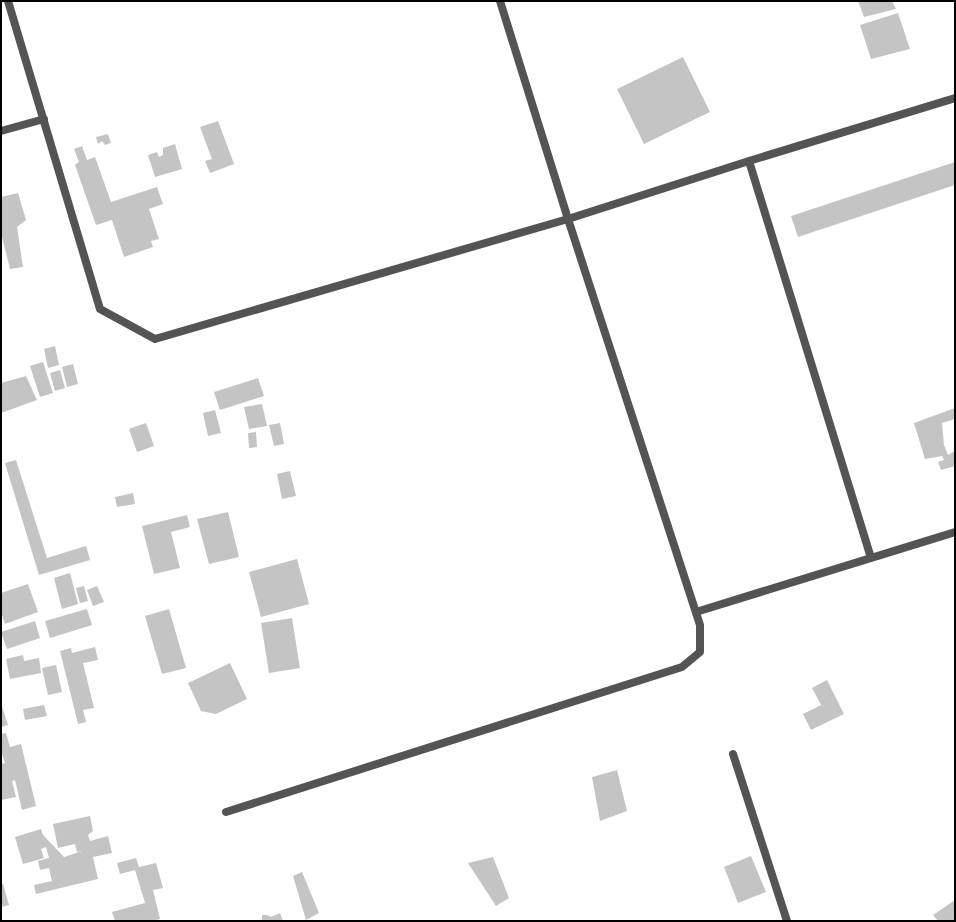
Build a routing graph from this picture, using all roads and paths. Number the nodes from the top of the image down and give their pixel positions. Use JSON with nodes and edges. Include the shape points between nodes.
{"nodes":[{"id":1,"x":8,"y":1,"type":"edge"},
{"id":2,"x":500,"y":1,"type":"edge"},
{"id":3,"x":955,"y":98,"type":"edge"},
{"id":4,"x":44,"y":119,"type":"junction"},
{"id":5,"x":1,"y":131,"type":"edge"},
{"id":6,"x":749,"y":161,"type":"junction"},
{"id":7,"x":568,"y":219,"type":"junction"},
{"id":8,"x":955,"y":532,"type":"edge"},
{"id":9,"x":872,"y":558,"type":"junction"},
{"id":10,"x":696,"y":612,"type":"junction"},
{"id":11,"x":732,"y":754,"type":"dead end"},
{"id":12,"x":226,"y":812,"type":"dead end"},
{"id":13,"x":787,"y":921,"type":"edge"}],
"edges":[{"from":1,"to":4,"type":"street"},
{"from":2,"to":7,"type":"street"},
{"from":3,"to":6,"type":"street"},
{"from":4,"to":5,"type":"street"},
{"from":4,"to":7,"type":"street","via":[[100,309],[155,339]]},
{"from":6,"to":7,"type":"street"},
{"from":6,"to":9,"type":"street"},
{"from":7,"to":10,"type":"street"},
{"from":8,"to":9,"type":"street"},
{"from":9,"to":10,"type":"street"},
{"from":10,"to":12,"type":"street","via":[[700,626],[700,652],[682,667]]},
{"from":11,"to":13,"type":"street"}]}
